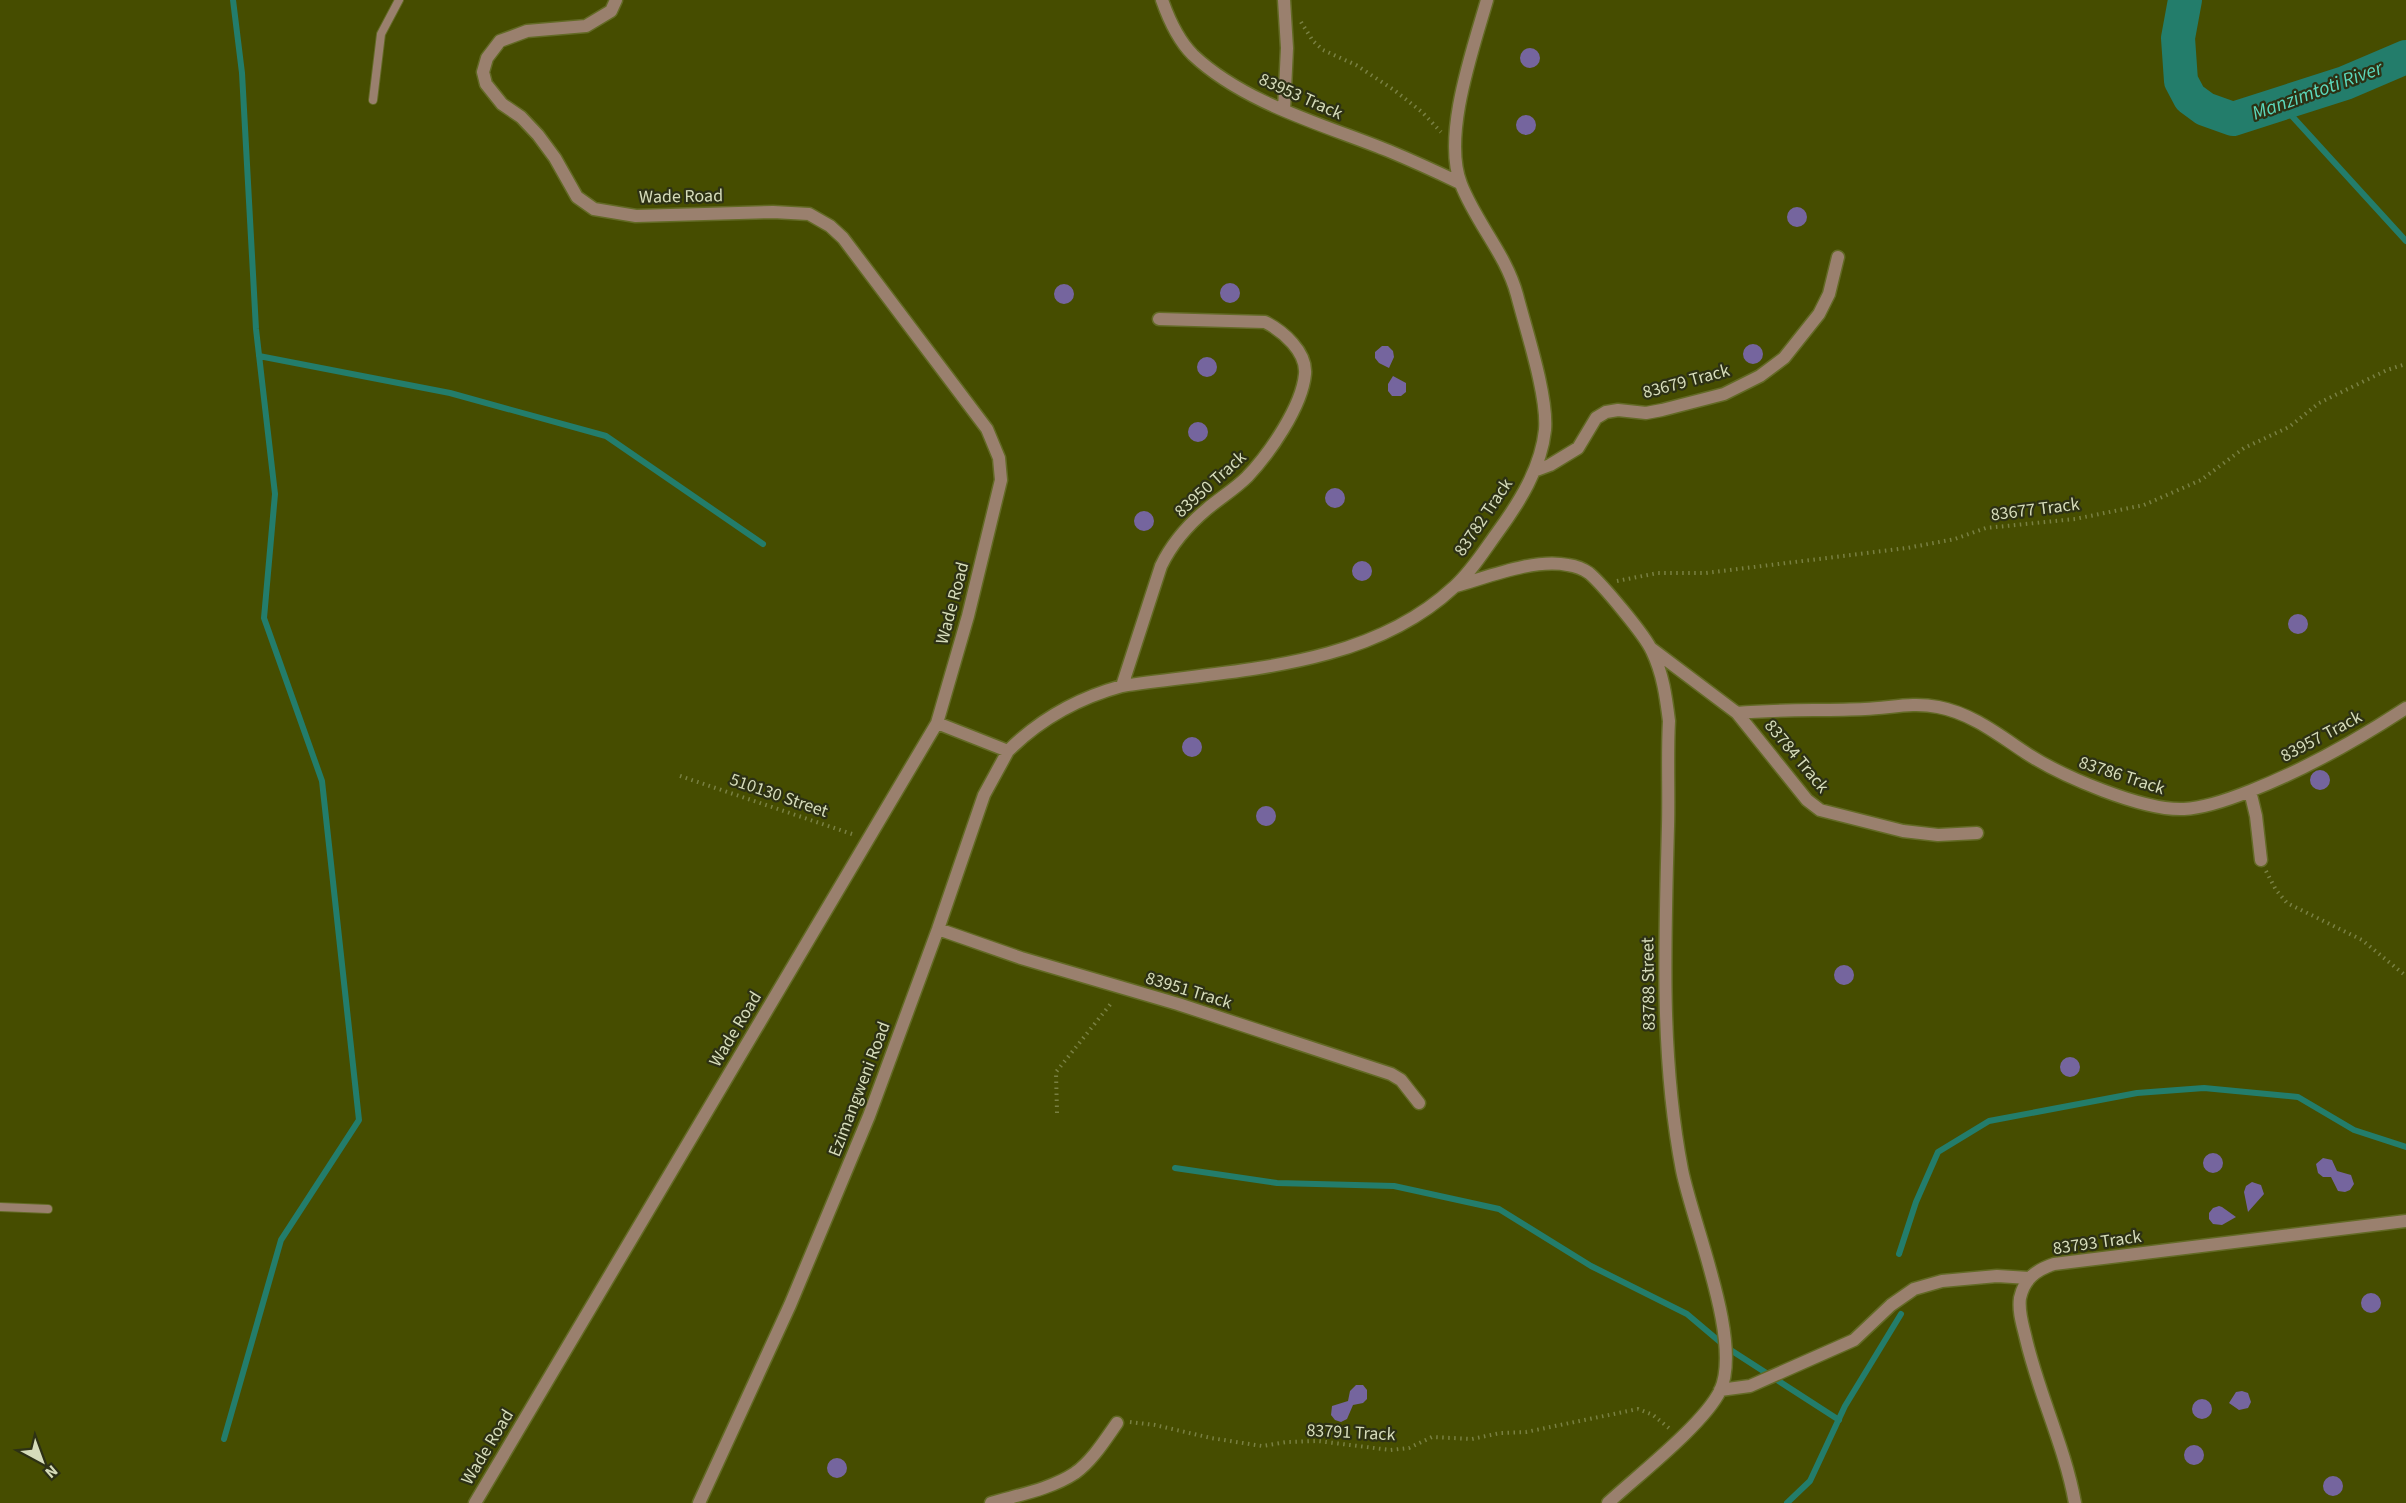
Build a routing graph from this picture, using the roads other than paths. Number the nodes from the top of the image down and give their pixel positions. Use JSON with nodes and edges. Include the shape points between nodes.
{"nodes":[{"id":1,"x":399,"y":0,"type":"edge"},
{"id":2,"x":616,"y":0,"type":"edge"},
{"id":3,"x":1162,"y":0,"type":"edge"},
{"id":4,"x":1284,"y":0,"type":"edge"},
{"id":5,"x":1487,"y":0,"type":"edge"},
{"id":6,"x":373,"y":100,"type":"dead end"},
{"id":7,"x":1284,"y":110,"type":"junction"},
{"id":8,"x":1460,"y":183,"type":"junction"},
{"id":9,"x":1838,"y":257,"type":"dead end"},
{"id":10,"x":1159,"y":320,"type":"dead end"},
{"id":11,"x":1534,"y":471,"type":"junction"},
{"id":12,"x":1456,"y":586,"type":"junction"},
{"id":13,"x":1651,"y":648,"type":"junction"},
{"id":14,"x":1122,"y":686,"type":"junction"},
{"id":15,"x":2406,"y":708,"type":"edge"},
{"id":16,"x":1737,"y":713,"type":"junction"},
{"id":17,"x":937,"y":723,"type":"junction"},
{"id":18,"x":1008,"y":751,"type":"junction"},
{"id":19,"x":2250,"y":791,"type":"junction"},
{"id":20,"x":1977,"y":833,"type":"dead end"},
{"id":21,"x":2261,"y":860,"type":"road end"},
{"id":22,"x":938,"y":929,"type":"junction"},
{"id":23,"x":1419,"y":1102,"type":"dead end"},
{"id":24,"x":0,"y":1207,"type":"edge"},
{"id":25,"x":48,"y":1209,"type":"dead end"},
{"id":26,"x":2406,"y":1221,"type":"edge"},
{"id":27,"x":2029,"y":1278,"type":"junction"},
{"id":28,"x":1720,"y":1390,"type":"junction"},
{"id":29,"x":1117,"y":1423,"type":"road end"},
{"id":30,"x":475,"y":1503,"type":"edge"},
{"id":31,"x":699,"y":1503,"type":"edge"},
{"id":32,"x":992,"y":1503,"type":"edge"},
{"id":33,"x":1608,"y":1503,"type":"edge"},
{"id":34,"x":2075,"y":1503,"type":"edge"}],
"edges":[{"from":1,"to":6,"type":"lane","via":[[381,34]]},
{"from":2,"to":17,"type":"street","name":"Wade Road","via":[[611,12],[586,26],[527,31],[500,41],[486,58],[483,72],[486,84],[502,104],[538,135],[577,197],[594,209],[636,216],[809,214],[843,238],[987,429],[999,458],[1001,480]]},
{"from":3,"to":7,"type":"street","name":"83953 Track","via":[[1177,35],[1192,54],[1230,83]]},
{"from":4,"to":7,"type":"street"},
{"from":5,"to":8,"type":"street","name":"83782 Track","via":[[1459,101],[1456,148]]},
{"from":7,"to":8,"type":"street","name":"83953 Track"},
{"from":8,"to":11,"type":"street","name":"83782 Track","via":[[1505,262],[1516,291],[1544,406],[1545,429]]},
{"from":9,"to":11,"type":"street","name":"83679 Track","via":[[1820,314],[1784,358],[1760,376],[1724,394],[1662,410],[1606,412],[1596,418],[1578,448]]},
{"from":10,"to":14,"type":"street","name":"83950 Track","via":[[1265,322],[1279,328],[1290,340],[1305,372],[1301,392],[1287,422],[1264,458],[1189,526],[1168,551]]},
{"from":11,"to":12,"type":"street","name":"83782 Track","via":[[1512,512]]},
{"from":12,"to":13,"type":"street","name":"83788 Street","via":[[1535,565],[1565,564],[1579,568],[1589,573],[1623,610]]},
{"from":12,"to":14,"type":"street","name":"83782 Track","via":[[1412,619],[1380,635],[1314,657]]},
{"from":13,"to":16,"type":"street","name":"83784 Track"},
{"from":13,"to":28,"type":"street","name":"83788 Street","via":[[1662,676],[1669,722],[1665,960],[1670,1091],[1683,1172],[1723,1321],[1727,1361]]},
{"from":14,"to":18,"type":"street","name":"83782 Track","via":[[1100,692],[1043,720]]},
{"from":15,"to":19,"type":"street","name":"83957 Track","via":[[2350,742]]},
{"from":16,"to":19,"type":"street","name":"83786 Track","via":[[1873,709],[1906,704],[1939,707],[1979,723],[2057,771],[2145,803],[2186,809]]},
{"from":16,"to":20,"type":"street","name":"83784 Track","via":[[1820,810],[1903,831],[1938,835]]},
{"from":17,"to":18,"type":"street"},
{"from":17,"to":30,"type":"street","name":"Wade Road"},
{"from":18,"to":22,"type":"street","name":"Ezimangweni Road","via":[[984,795]]},
{"from":19,"to":21,"type":"street"},
{"from":22,"to":23,"type":"street","name":"83951 Track","via":[[1391,1074]]},
{"from":22,"to":31,"type":"street","name":"Ezimangweni Road","via":[[869,1116],[790,1305]]},
{"from":24,"to":25,"type":"lane"},
{"from":26,"to":27,"type":"street","name":"83793 Track","via":[[2054,1264]]},
{"from":27,"to":28,"type":"street","via":[[1997,1276],[1914,1288],[1854,1340],[1750,1386]]},
{"from":27,"to":34,"type":"street","via":[[2019,1310],[2033,1370],[2067,1466]]},
{"from":28,"to":33,"type":"street","name":"83788 Street","via":[[1703,1415]]},
{"from":29,"to":32,"type":"street","via":[[1075,1473]]}]}
